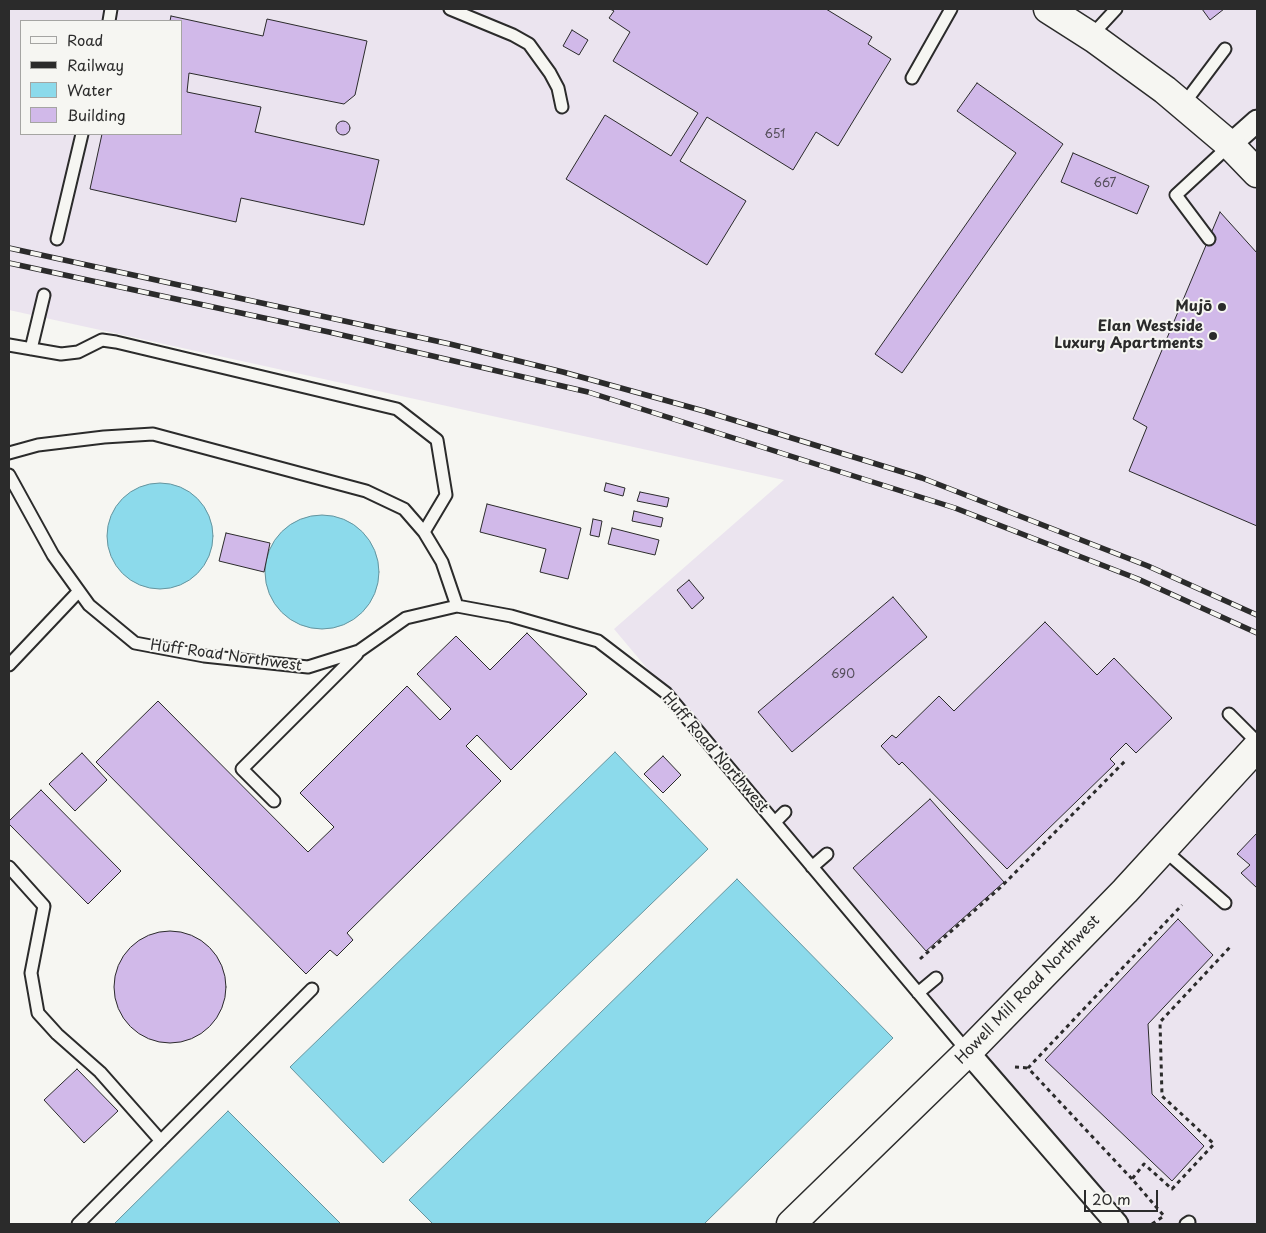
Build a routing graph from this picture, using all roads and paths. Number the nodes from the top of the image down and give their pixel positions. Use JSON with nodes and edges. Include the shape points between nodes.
{"nodes":[{"id":1,"x":450,"y":9,"type":"edge"},
{"id":2,"x":951,"y":9,"type":"edge"},
{"id":3,"x":1048,"y":9,"type":"edge"},
{"id":4,"x":1116,"y":9,"type":"edge"},
{"id":5,"x":1091,"y":36,"type":"junction"},
{"id":6,"x":1225,"y":49,"type":"dead end"},
{"id":7,"x":912,"y":78,"type":"dead end"},
{"id":8,"x":1182,"y":105,"type":"junction"},
{"id":9,"x":562,"y":107,"type":"dead end"},
{"id":10,"x":1257,"y":121,"type":"edge"},
{"id":11,"x":82,"y":135,"type":"edge"},
{"id":12,"x":1230,"y":145,"type":"junction"},
{"id":13,"x":1257,"y":173,"type":"edge"},
{"id":14,"x":57,"y":239,"type":"dead end"},
{"id":15,"x":1209,"y":239,"type":"dead end"},
{"id":16,"x":44,"y":295,"type":"dead end"},
{"id":17,"x":9,"y":345,"type":"edge"},
{"id":18,"x":31,"y":349,"type":"junction"},
{"id":19,"x":9,"y":453,"type":"edge"},
{"id":20,"x":9,"y":475,"type":"edge"},
{"id":21,"x":424,"y":532,"type":"junction"},
{"id":22,"x":79,"y":590,"type":"junction"},
{"id":23,"x":457,"y":606,"type":"junction"},
{"id":24,"x":359,"y":652,"type":"junction"},
{"id":25,"x":9,"y":665,"type":"edge"},
{"id":26,"x":1229,"y":714,"type":"dead end"},
{"id":27,"x":1257,"y":742,"type":"edge"},
{"id":28,"x":1257,"y":747,"type":"edge"},
{"id":29,"x":1127,"y":759,"type":"dead end"},
{"id":30,"x":274,"y":801,"type":"dead end"},
{"id":31,"x":785,"y":812,"type":"dead end"},
{"id":32,"x":775,"y":822,"type":"junction"},
{"id":33,"x":1163,"y":849,"type":"junction"},
{"id":34,"x":827,"y":854,"type":"dead end"},
{"id":35,"x":9,"y":867,"type":"edge"},
{"id":36,"x":812,"y":867,"type":"junction"},
{"id":37,"x":1225,"y":903,"type":"dead end"},
{"id":38,"x":1182,"y":905,"type":"dead end"},
{"id":39,"x":1232,"y":945,"type":"dead end"},
{"id":40,"x":920,"y":959,"type":"dead end"},
{"id":41,"x":936,"y":978,"type":"dead end"},
{"id":42,"x":312,"y":989,"type":"dead end"},
{"id":43,"x":918,"y":993,"type":"junction"},
{"id":44,"x":968,"y":1052,"type":"junction"},
{"id":45,"x":1015,"y":1068,"type":"dead end"},
{"id":46,"x":1028,"y":1068,"type":"junction"},
{"id":47,"x":161,"y":1141,"type":"junction"},
{"id":48,"x":1132,"y":1179,"type":"junction"},
{"id":49,"x":78,"y":1224,"type":"edge"},
{"id":50,"x":791,"y":1224,"type":"edge"},
{"id":51,"x":1118,"y":1224,"type":"edge"},
{"id":52,"x":1152,"y":1224,"type":"edge"}],
"edges":[{"from":1,"to":9,"type":"lane","via":[[513,34],[529,44],[558,88]]},
{"from":2,"to":7,"type":"lane"},
{"from":3,"to":5,"type":"main road"},
{"from":4,"to":5,"type":"lane"},
{"from":5,"to":8,"type":"main road"},
{"from":6,"to":8,"type":"lane"},
{"from":8,"to":12,"type":"main road"},
{"from":10,"to":12,"type":"street"},
{"from":11,"to":14,"type":"lane"},
{"from":12,"to":13,"type":"main road"},
{"from":12,"to":15,"type":"lane","via":[[1176,195]]},
{"from":16,"to":18,"type":"lane"},
{"from":17,"to":18,"type":"lane"},
{"from":18,"to":21,"type":"lane","via":[[61,354],[78,352],[102,340],[116,342],[397,409],[437,440],[446,495]]},
{"from":19,"to":21,"type":"lane","via":[[104,436],[153,434],[366,491],[404,509]]},
{"from":20,"to":22,"type":"lane","name":"Huff Road Northwest","via":[[53,555]]},
{"from":21,"to":23,"type":"lane","via":[[442,562]]},
{"from":22,"to":24,"type":"lane","name":"Huff Road Northwest","via":[[90,605],[134,643],[204,656],[308,667]]},
{"from":22,"to":25,"type":"lane"},
{"from":23,"to":24,"type":"lane","name":"Huff Road Northwest","via":[[406,618]]},
{"from":23,"to":32,"type":"lane","name":"Huff Road Northwest","via":[[511,616],[598,641],[666,693]]},
{"from":24,"to":30,"type":"lane","via":[[242,769]]},
{"from":26,"to":27,"type":"lane"},
{"from":28,"to":33,"type":"main road","name":"Howell Mill Road Northwest"},
{"from":29,"to":40,"type":"path","via":[[1001,887]]},
{"from":31,"to":32,"type":"lane"},
{"from":32,"to":36,"type":"lane","name":"Huff Road Northwest"},
{"from":33,"to":37,"type":"lane"},
{"from":33,"to":44,"type":"main road","name":"Howell Mill Road Northwest"},
{"from":34,"to":36,"type":"lane"},
{"from":35,"to":47,"type":"lane","via":[[44,906],[31,973],[38,1013],[100,1072]]},
{"from":36,"to":43,"type":"lane","name":"Huff Road Northwest"},
{"from":38,"to":46,"type":"path"},
{"from":39,"to":48,"type":"path","via":[[1160,1022],[1162,1096],[1214,1144],[1172,1189],[1144,1164]]},
{"from":41,"to":43,"type":"lane"},
{"from":42,"to":47,"type":"lane"},
{"from":43,"to":44,"type":"lane","name":"Huff Road Northwest"},
{"from":44,"to":50,"type":"main road","name":"Howell Mill Road Northwest"},
{"from":44,"to":51,"type":"street","name":"Huff Road Northwest"},
{"from":45,"to":46,"type":"path"},
{"from":46,"to":48,"type":"path"},
{"from":47,"to":49,"type":"lane"},
{"from":48,"to":52,"type":"path","via":[[1164,1216]]}]}
